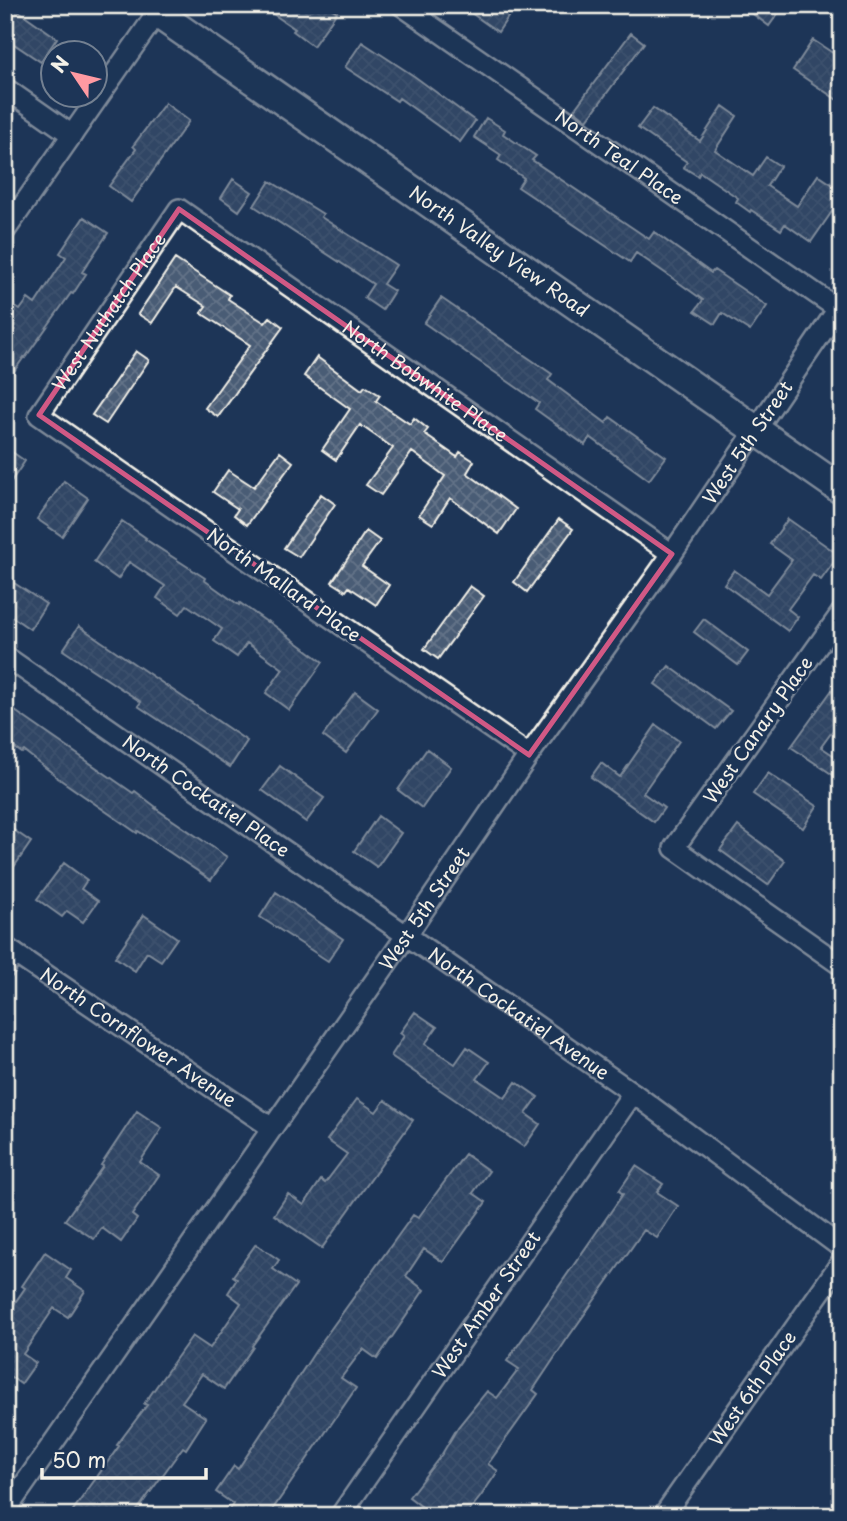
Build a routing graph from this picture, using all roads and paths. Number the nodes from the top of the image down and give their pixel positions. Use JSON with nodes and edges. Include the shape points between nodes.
{"nodes":[{"id":1,"x":401,"y":5,"type":"edge"},
{"id":2,"x":160,"y":9,"type":"edge"},
{"id":3,"x":5,"y":88,"type":"edge"},
{"id":4,"x":72,"y":135,"type":"junction"},
{"id":5,"x":179,"y":209,"type":"joint"},
{"id":6,"x":5,"y":231,"type":"edge"},
{"id":7,"x":840,"y":306,"type":"edge"},
{"id":8,"x":39,"y":415,"type":"joint"},
{"id":9,"x":757,"y":431,"type":"junction"},
{"id":10,"x":842,"y":490,"type":"edge"},
{"id":11,"x":672,"y":554,"type":"junction"},
{"id":12,"x":842,"y":612,"type":"edge"},
{"id":13,"x":5,"y":656,"type":"edge"},
{"id":14,"x":529,"y":755,"type":"junction"},
{"id":15,"x":406,"y":936,"type":"junction"},
{"id":16,"x":9,"y":956,"type":"edge"},
{"id":17,"x":842,"y":966,"type":"edge"},
{"id":18,"x":633,"y":1093,"type":"junction"},
{"id":19,"x":272,"y":1128,"type":"junction"},
{"id":20,"x":842,"y":1248,"type":"edge"},
{"id":21,"x":842,"y":1261,"type":"edge"},
{"id":22,"x":5,"y":1512,"type":"edge"},
{"id":23,"x":340,"y":1516,"type":"edge"},
{"id":24,"x":663,"y":1516,"type":"edge"}],
"edges":[{"from":1,"to":7,"type":"street","name":"North Teal Place"},
{"from":2,"to":4,"type":"street"},
{"from":2,"to":9,"type":"street","name":"North Valley View Road"},
{"from":3,"to":4,"type":"street"},
{"from":4,"to":6,"type":"street"},
{"from":5,"to":8,"type":"street","name":"West Nuthatch Place"},
{"from":5,"to":11,"type":"street","name":"North Bobwhite Place"},
{"from":7,"to":9,"type":"street","name":"West 5th Street"},
{"from":8,"to":14,"type":"street","name":"North Mallard Place"},
{"from":9,"to":10,"type":"street","name":"North Valley View Road"},
{"from":9,"to":11,"type":"street","name":"West 5th Street"},
{"from":11,"to":14,"type":"street","name":"West 5th Street"},
{"from":12,"to":17,"type":"street","name":"West Canary Place","via":[[674,848]]},
{"from":13,"to":15,"type":"street","name":"North Cockatiel Place"},
{"from":14,"to":15,"type":"street","name":"West 5th Street"},
{"from":15,"to":18,"type":"street","name":"North Cockatiel Avenue"},
{"from":15,"to":19,"type":"street","name":"West 5th Street"},
{"from":16,"to":19,"type":"street","name":"North Cornflower Avenue"},
{"from":18,"to":20,"type":"street"},
{"from":18,"to":23,"type":"street","name":"West Amber Street"},
{"from":19,"to":22,"type":"street","name":"West 5th Street"},
{"from":21,"to":24,"type":"street","name":"West 6th Place"}]}
